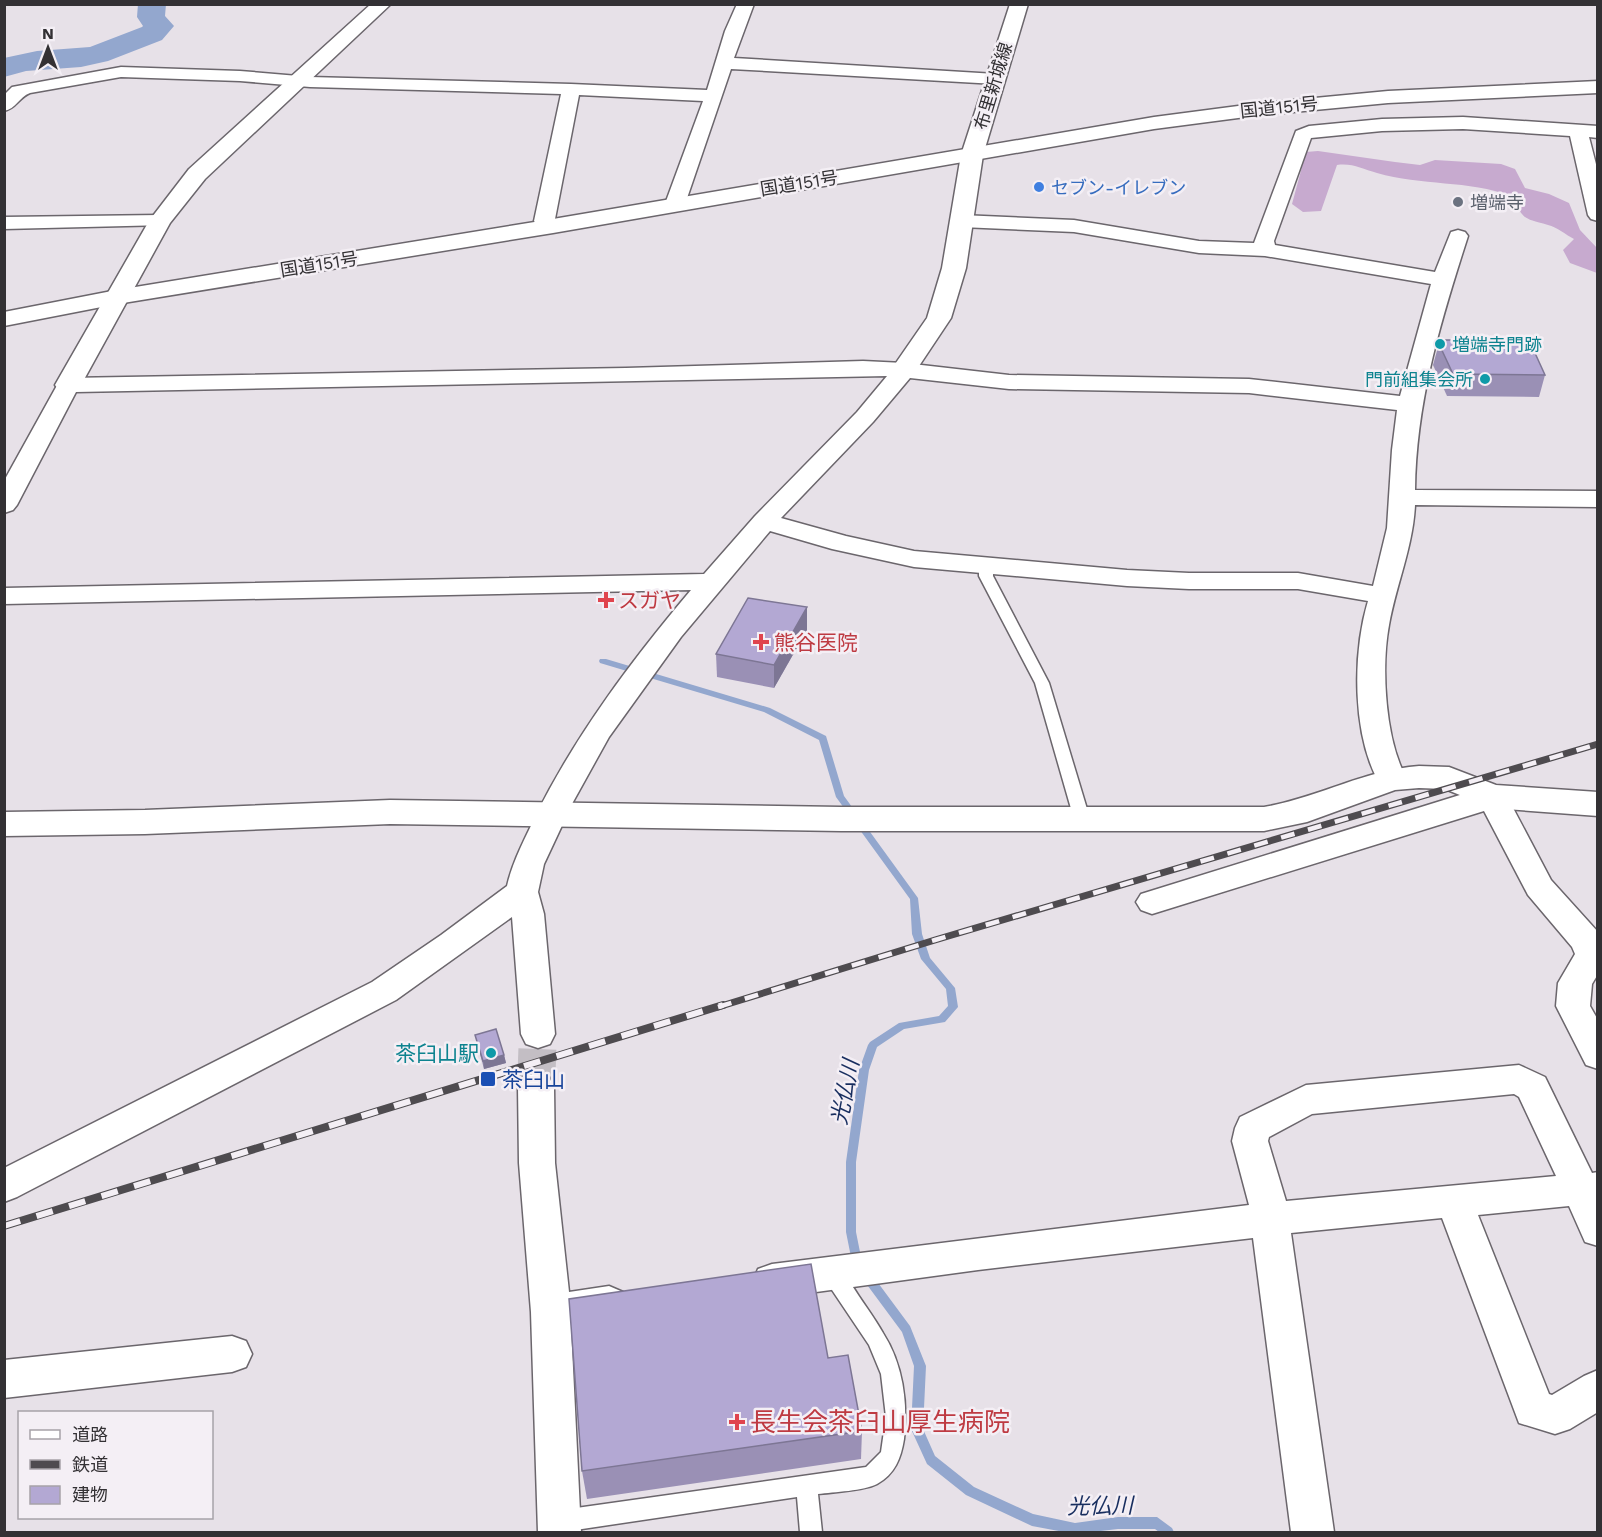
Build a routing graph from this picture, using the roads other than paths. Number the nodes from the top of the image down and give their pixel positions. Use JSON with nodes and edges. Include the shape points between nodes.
{"nodes":[{"id":1,"x":382,"y":4,"type":"edge"},
{"id":2,"x":746,"y":4,"type":"edge"},
{"id":3,"x":1019,"y":4,"type":"edge"},
{"id":4,"x":725,"y":63,"type":"junction"},
{"id":5,"x":996,"y":79,"type":"junction"},
{"id":6,"x":299,"y":81,"type":"junction"},
{"id":7,"x":1598,"y":87,"type":"edge"},
{"id":8,"x":571,"y":89,"type":"junction"},
{"id":9,"x":714,"y":96,"type":"junction"},
{"id":10,"x":1598,"y":98,"type":"edge"},
{"id":11,"x":4,"y":106,"type":"edge"},
{"id":12,"x":1588,"y":131,"type":"edge"},
{"id":13,"x":970,"y":162,"type":"junction"},
{"id":14,"x":675,"y":204,"type":"junction"},
{"id":15,"x":1598,"y":215,"type":"edge"},
{"id":16,"x":160,"y":221,"type":"junction"},
{"id":17,"x":961,"y":221,"type":"junction"},
{"id":18,"x":4,"y":223,"type":"edge"},
{"id":19,"x":553,"y":226,"type":"junction"},
{"id":20,"x":1458,"y":236,"type":"dead end"},
{"id":21,"x":1265,"y":250,"type":"junction"},
{"id":22,"x":1443,"y":280,"type":"junction"},
{"id":23,"x":114,"y":304,"type":"junction"},
{"id":24,"x":4,"y":320,"type":"edge"},
{"id":25,"x":4,"y":327,"type":"edge"},
{"id":26,"x":904,"y":370,"type":"junction"},
{"id":27,"x":68,"y":385,"type":"junction"},
{"id":28,"x":1411,"y":404,"type":"junction"},
{"id":29,"x":1402,"y":497,"type":"junction"},
{"id":30,"x":1598,"y":499,"type":"edge"},
{"id":31,"x":4,"y":505,"type":"edge"},
{"id":32,"x":764,"y":521,"type":"junction"},
{"id":33,"x":986,"y":567,"type":"junction"},
{"id":34,"x":711,"y":583,"type":"junction"},
{"id":35,"x":4,"y":596,"type":"edge"},
{"id":36,"x":1384,"y":596,"type":"junction"},
{"id":37,"x":1392,"y":779,"type":"junction"},
{"id":38,"x":1492,"y":795,"type":"junction"},
{"id":39,"x":1598,"y":804,"type":"edge"},
{"id":40,"x":552,"y":814,"type":"junction"},
{"id":41,"x":1082,"y":819,"type":"junction"},
{"id":42,"x":4,"y":824,"type":"edge"},
{"id":43,"x":522,"y":892,"type":"junction"},
{"id":44,"x":1152,"y":902,"type":"dead end"},
{"id":45,"x":537,"y":1034,"type":"tunnel mouth"},
{"id":46,"x":1598,"y":1055,"type":"edge"},
{"id":47,"x":536,"y":1087,"type":"tunnel mouth"},
{"id":48,"x":4,"y":1186,"type":"edge"},
{"id":49,"x":1589,"y":1188,"type":"edge"},
{"id":50,"x":1454,"y":1200,"type":"junction"},
{"id":51,"x":1269,"y":1219,"type":"junction"},
{"id":52,"x":1598,"y":1230,"type":"edge"},
{"id":53,"x":853,"y":1269,"type":"junction"},
{"id":54,"x":740,"y":1286,"type":"edge"},
{"id":55,"x":646,"y":1299,"type":"edge"},
{"id":56,"x":551,"y":1312,"type":"junction"},
{"id":57,"x":232,"y":1353,"type":"dead end"},
{"id":58,"x":4,"y":1379,"type":"edge"},
{"id":59,"x":1598,"y":1389,"type":"edge"},
{"id":60,"x":807,"y":1487,"type":"junction"},
{"id":61,"x":559,"y":1527,"type":"edge"},
{"id":62,"x":811,"y":1533,"type":"edge"},
{"id":63,"x":1313,"y":1533,"type":"edge"}],
"edges":[{"from":1,"to":6,"type":"main road"},
{"from":2,"to":4,"type":"street"},
{"from":3,"to":5,"type":"main road","name":"布里新城線"},
{"from":4,"to":5,"type":"street"},
{"from":4,"to":9,"type":"street"},
{"from":5,"to":13,"type":"main road","name":"布里新城線"},
{"from":6,"to":8,"type":"street"},
{"from":6,"to":11,"type":"street","via":[[102,73],[18,91]]},
{"from":6,"to":16,"type":"main road","via":[[196,174]]},
{"from":7,"to":13,"type":"main road","name":"国道151号","via":[[1388,97],[1261,108],[1143,125]]},
{"from":8,"to":9,"type":"street"},
{"from":8,"to":19,"type":"street","via":[[544,221]]},
{"from":9,"to":14,"type":"street"},
{"from":10,"to":13,"type":"main road","name":"国道151号","via":[[1470,102],[1341,113]]},
{"from":12,"to":15,"type":"street"},
{"from":12,"to":21,"type":"street","via":[[1462,123],[1309,132],[1303,135],[1264,241]]},
{"from":13,"to":14,"type":"main road","name":"国道151号"},
{"from":13,"to":17,"type":"main road","name":"布里新城線"},
{"from":13,"to":23,"type":"main road","name":"国道151号"},
{"from":14,"to":19,"type":"main road","name":"国道151号"},
{"from":16,"to":18,"type":"street"},
{"from":16,"to":23,"type":"main road"},
{"from":17,"to":21,"type":"street","via":[[1048,223],[1199,247]]},
{"from":17,"to":26,"type":"main road","name":"布里新城線","via":[[954,268],[939,318]]},
{"from":19,"to":23,"type":"main road","name":"国道151号"},
{"from":20,"to":22,"type":"street"},
{"from":21,"to":22,"type":"street"},
{"from":22,"to":28,"type":"street","via":[[1424,340]]},
{"from":23,"to":24,"type":"main road","name":"国道151号"},
{"from":23,"to":25,"type":"main road","name":"国道151号"},
{"from":23,"to":27,"type":"main road"},
{"from":26,"to":27,"type":"street"},
{"from":26,"to":28,"type":"street","via":[[1009,382],[1249,386]]},
{"from":26,"to":32,"type":"street","via":[[866,417]]},
{"from":27,"to":31,"type":"street"},
{"from":28,"to":29,"type":"street"},
{"from":29,"to":30,"type":"street"},
{"from":29,"to":36,"type":"street","via":[[1398,540]]},
{"from":32,"to":33,"type":"street","via":[[914,559]]},
{"from":32,"to":34,"type":"street"},
{"from":33,"to":36,"type":"street","via":[[1189,581],[1298,581]]},
{"from":33,"to":41,"type":"lane","via":[[986,576],[1042,684]]},
{"from":34,"to":35,"type":"street"},
{"from":34,"to":40,"type":"street","via":[[640,669],[596,733]]},
{"from":36,"to":37,"type":"street","via":[[1371,653],[1380,751],[1385,771]]},
{"from":37,"to":38,"type":"main road","via":[[1449,778]]},
{"from":37,"to":41,"type":"main road","via":[[1295,814],[1264,819]]},
{"from":38,"to":39,"type":"main road"},
{"from":38,"to":44,"type":"street"},
{"from":38,"to":46,"type":"street","via":[[1539,887],[1586,941],[1593,955],[1575,983],[1574,1006]]},
{"from":40,"to":41,"type":"main road"},
{"from":40,"to":42,"type":"main road","via":[[390,812]]},
{"from":40,"to":43,"type":"street","via":[[528,864]]},
{"from":43,"to":45,"type":"street","via":[[528,915]]},
{"from":43,"to":48,"type":"street","via":[[384,992]]},
{"from":47,"to":56,"type":"street","via":[[537,1163]]},
{"from":49,"to":50,"type":"street"},
{"from":49,"to":51,"type":"street","via":[[1532,1087],[1519,1079],[1306,1100],[1253,1128],[1250,1141]]},
{"from":49,"to":52,"type":"street"},
{"from":50,"to":51,"type":"street"},
{"from":50,"to":59,"type":"street","via":[[1534,1409],[1555,1415]]},
{"from":51,"to":53,"type":"street"},
{"from":51,"to":63,"type":"street"},
{"from":53,"to":54,"type":"street"},
{"from":53,"to":60,"type":"lane","via":[[838,1284],[877,1340],[891,1374],[896,1417],[891,1457],[871,1476]]},
{"from":55,"to":56,"type":"street"},
{"from":56,"to":61,"type":"street"},
{"from":57,"to":58,"type":"street"},
{"from":60,"to":61,"type":"lane"},
{"from":60,"to":62,"type":"lane"}]}
